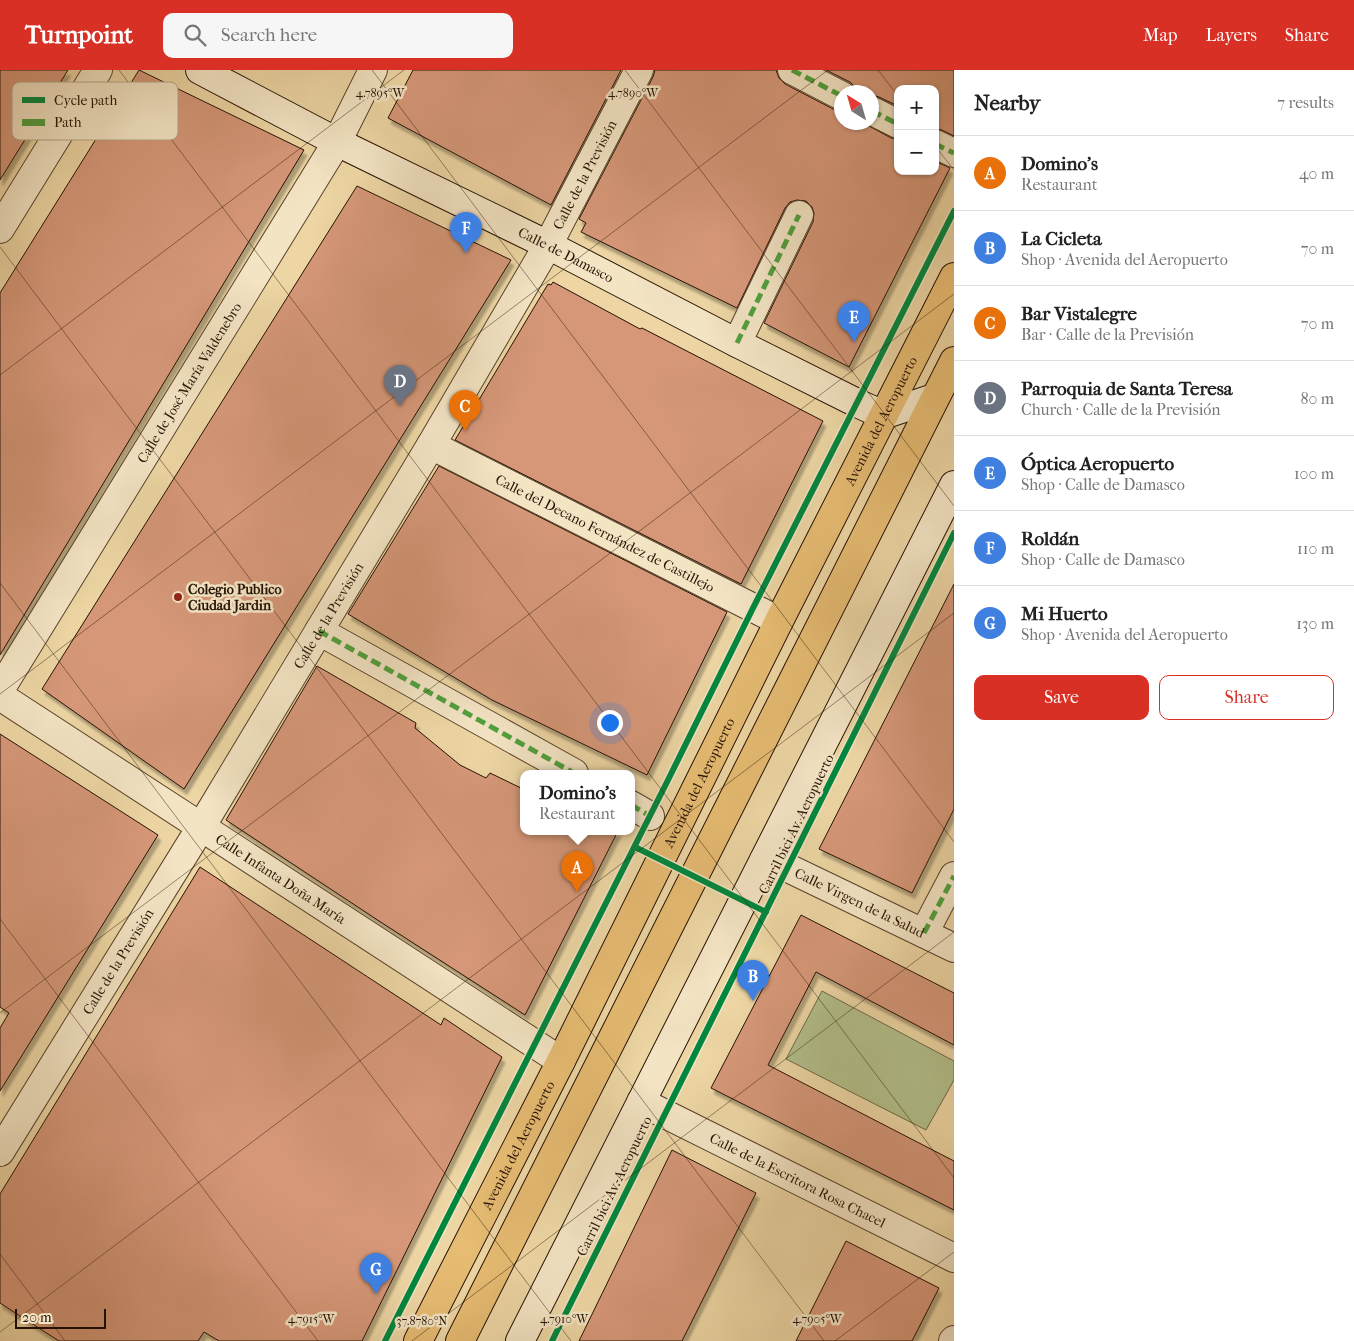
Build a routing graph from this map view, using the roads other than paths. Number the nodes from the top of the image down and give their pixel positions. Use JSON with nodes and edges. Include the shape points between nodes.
{"nodes":[{"id":1,"x":98,"y":70,"type":"edge"},
{"id":2,"x":200,"y":70,"type":"edge"},
{"id":3,"x":373,"y":70,"type":"edge"},
{"id":4,"x":639,"y":70,"type":"edge"},
{"id":5,"x":792,"y":70,"type":"edge"},
{"id":6,"x":91,"y":82,"type":"edge"},
{"id":7,"x":834,"y":92,"type":"edge"},
{"id":8,"x":879,"y":114,"type":"edge"},
{"id":9,"x":894,"y":122,"type":"edge"},
{"id":10,"x":55,"y":140,"type":"edge"},
{"id":11,"x":337,"y":142,"type":"junction"},
{"id":12,"x":939,"y":146,"type":"edge"},
{"id":13,"x":954,"y":153,"type":"edge"},
{"id":14,"x":798,"y":215,"type":"dead end"},
{"id":15,"x":0,"y":229,"type":"edge"},
{"id":16,"x":548,"y":244,"type":"junction"},
{"id":17,"x":954,"y":277,"type":"edge"},
{"id":18,"x":737,"y":343,"type":"junction"},
{"id":19,"x":954,"y":361,"type":"edge"},
{"id":20,"x":934,"y":398,"type":"junction"},
{"id":21,"x":883,"y":415,"type":"junction"},
{"id":22,"x":432,"y":444,"type":"junction"},
{"id":23,"x":954,"y":485,"type":"edge"},
{"id":24,"x":779,"y":620,"type":"junction"},
{"id":25,"x":319,"y":631,"type":"junction"},
{"id":26,"x":0,"y":690,"type":"edge"},
{"id":27,"x":0,"y":696,"type":"edge"},
{"id":28,"x":569,"y":770,"type":"edge"},
{"id":29,"x":201,"y":827,"type":"junction"},
{"id":30,"x":764,"y":860,"type":"junction"},
{"id":31,"x":954,"y":876,"type":"edge"},
{"id":32,"x":924,"y":933,"type":"junction"},
{"id":33,"x":954,"y":948,"type":"edge"},
{"id":34,"x":561,"y":1061,"type":"junction"},
{"id":35,"x":641,"y":1102,"type":"junction"},
{"id":36,"x":0,"y":1152,"type":"edge"},
{"id":37,"x":954,"y":1258,"type":"edge"},
{"id":38,"x":418,"y":1341,"type":"edge"},
{"id":39,"x":460,"y":1341,"type":"edge"},
{"id":40,"x":520,"y":1341,"type":"edge"}],
"edges":[{"from":1,"to":6,"type":"street"},
{"from":2,"to":11,"type":"street","name":"Calle de Damasco"},
{"from":3,"to":11,"type":"street","name":"Calle de José María Valdenebro"},
{"from":4,"to":16,"type":"street","name":"Calle de la Previsión"},
{"from":5,"to":7,"type":"street"},
{"from":8,"to":9,"type":"street"},
{"from":10,"to":15,"type":"street"},
{"from":11,"to":16,"type":"street","name":"Calle de Damasco"},
{"from":11,"to":26,"type":"street","name":"Calle de José María Valdenebro"},
{"from":12,"to":13,"type":"street"},
{"from":14,"to":18,"type":"street"},
{"from":16,"to":18,"type":"street","name":"Calle de Damasco"},
{"from":16,"to":22,"type":"street","name":"Calle de la Previsión"},
{"from":17,"to":21,"type":"main road","name":"Avenida del Aeropuerto"},
{"from":18,"to":21,"type":"street","name":"Calle de Damasco"},
{"from":19,"to":20,"type":"main road"},
{"from":20,"to":21,"type":"street"},
{"from":20,"to":39,"type":"main road"},
{"from":21,"to":24,"type":"main road","name":"Avenida del Aeropuerto"},
{"from":22,"to":24,"type":"street","name":"Calle del Decano Fernández de Castillejo"},
{"from":22,"to":25,"type":"street","name":"Calle de la Previsión"},
{"from":23,"to":30,"type":"street"},
{"from":24,"to":34,"type":"main road","name":"Avenida del Aeropuerto"},
{"from":25,"to":28,"type":"street"},
{"from":25,"to":29,"type":"street","name":"Calle de la Previsión"},
{"from":27,"to":29,"type":"street","name":"Calle Infanta Doña María"},
{"from":29,"to":34,"type":"street","name":"Calle Infanta Doña María"},
{"from":29,"to":36,"type":"street","name":"Calle de la Previsión"},
{"from":30,"to":32,"type":"street","name":"Calle Virgen de la Salud","via":[[788,868]]},
{"from":30,"to":35,"type":"street"},
{"from":31,"to":32,"type":"street"},
{"from":32,"to":33,"type":"street","name":"Calle Virgen de la Salud"},
{"from":34,"to":38,"type":"main road","name":"Avenida del Aeropuerto"},
{"from":35,"to":37,"type":"street","name":"Calle de la Escritora Rosa Chacel"},
{"from":35,"to":40,"type":"street"}]}
